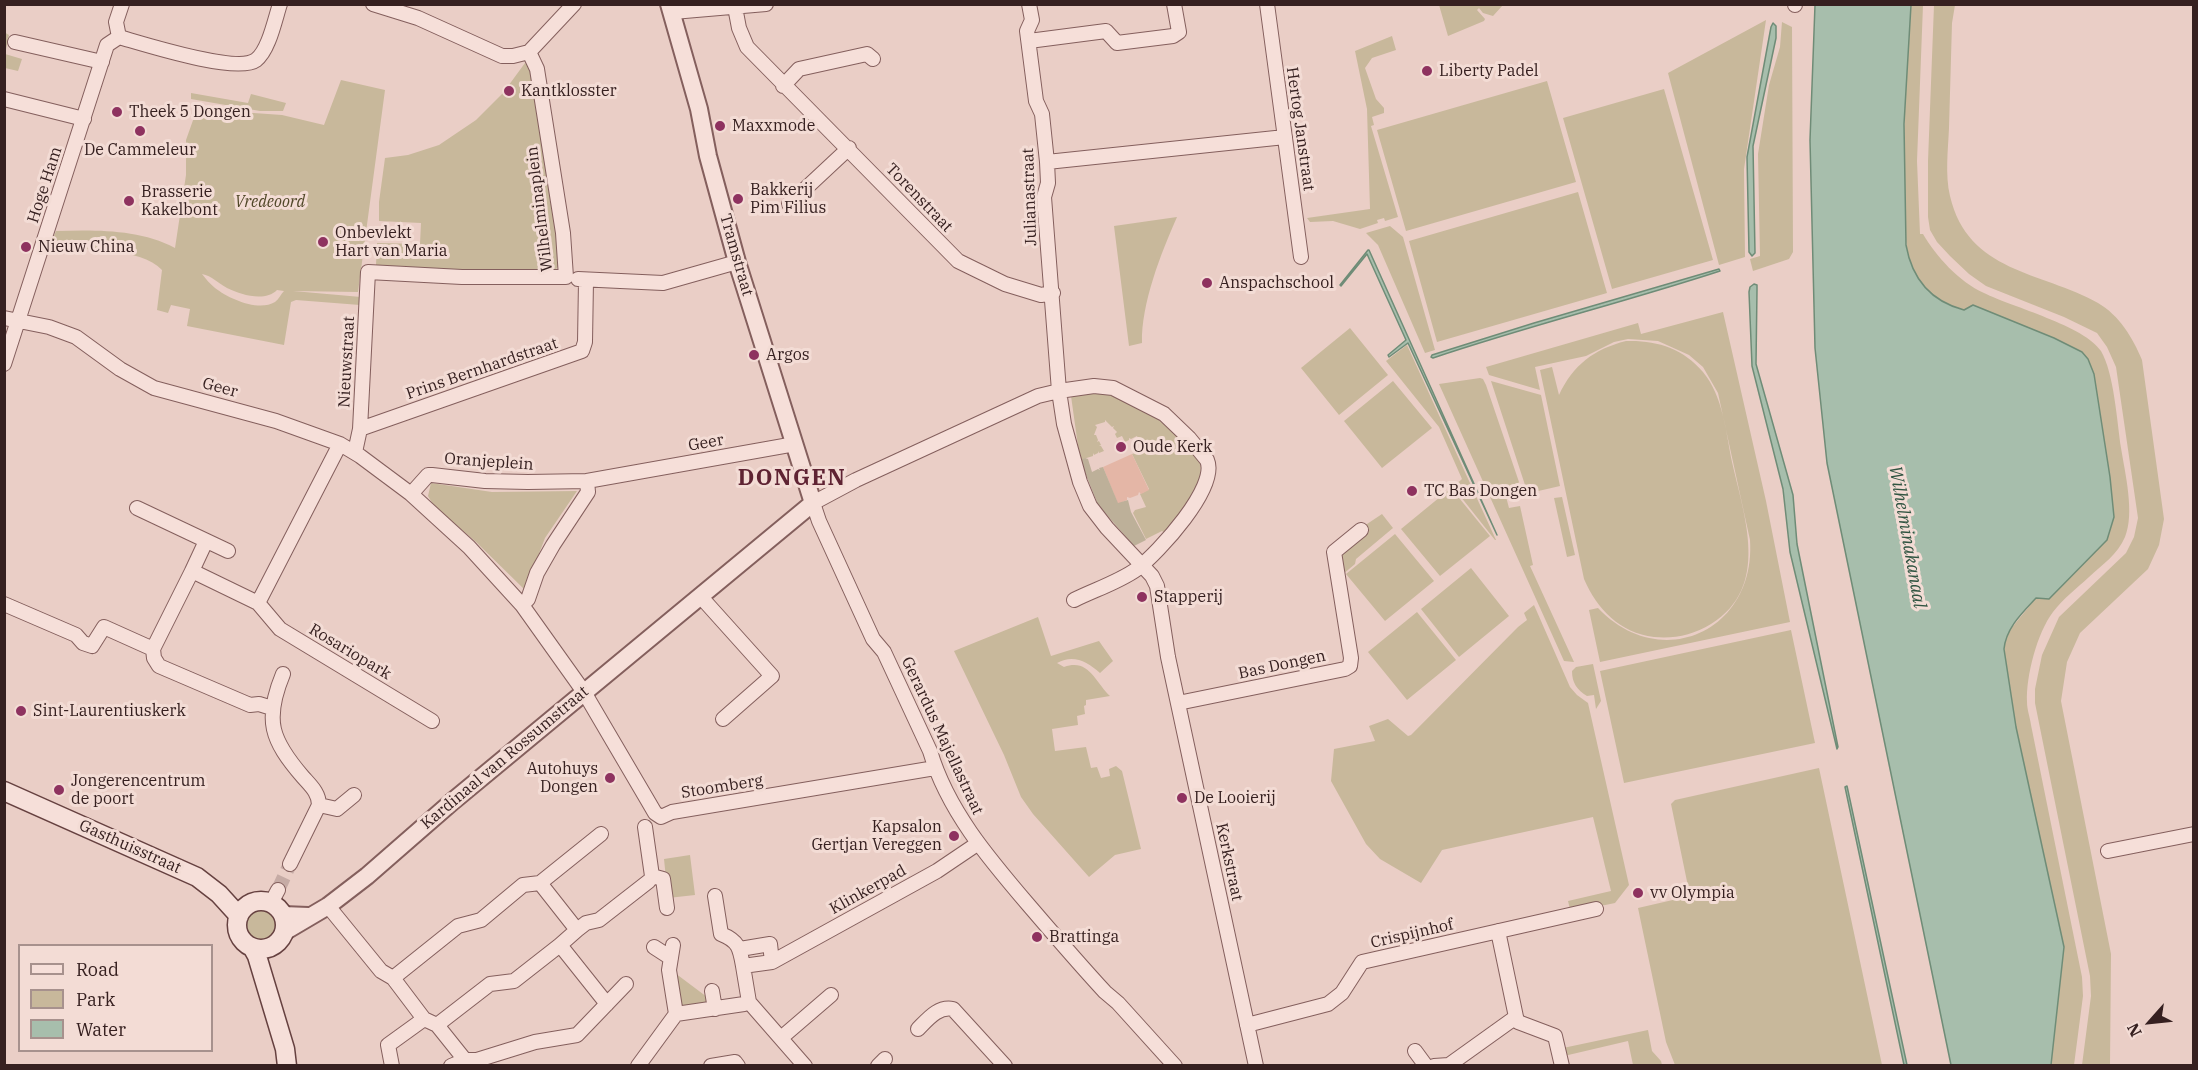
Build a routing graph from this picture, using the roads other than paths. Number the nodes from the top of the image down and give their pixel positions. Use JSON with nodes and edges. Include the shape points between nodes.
{"nodes":[{"id":1,"x":122,"y":4,"type":"edge"},
{"id":2,"x":280,"y":4,"type":"edge"},
{"id":3,"x":373,"y":4,"type":"edge"},
{"id":4,"x":574,"y":4,"type":"edge"},
{"id":5,"x":766,"y":4,"type":"edge"},
{"id":6,"x":1029,"y":4,"type":"edge"},
{"id":7,"x":1174,"y":4,"type":"edge"},
{"id":8,"x":1267,"y":4,"type":"edge"},
{"id":9,"x":708,"y":6,"type":"edge"},
{"id":10,"x":735,"y":6,"type":"junction"},
{"id":11,"x":671,"y":8,"type":"edge"},
{"id":12,"x":410,"y":10,"type":"edge"},
{"id":13,"x":119,"y":38,"type":"junction"},
{"id":14,"x":1029,"y":41,"type":"junction"},
{"id":15,"x":15,"y":42,"type":"dead end"},
{"id":16,"x":529,"y":52,"type":"junction"},
{"id":17,"x":873,"y":59,"type":"dead end"},
{"id":18,"x":102,"y":62,"type":"junction"},
{"id":19,"x":783,"y":86,"type":"junction"},
{"id":20,"x":4,"y":99,"type":"edge"},
{"id":21,"x":84,"y":119,"type":"junction"},
{"id":22,"x":1285,"y":137,"type":"junction"},
{"id":23,"x":849,"y":148,"type":"junction"},
{"id":24,"x":1047,"y":162,"type":"junction"},
{"id":25,"x":789,"y":204,"type":"dead end"},
{"id":26,"x":1301,"y":257,"type":"dead end"},
{"id":27,"x":737,"y":262,"type":"junction"},
{"id":28,"x":368,"y":272,"type":"joint"},
{"id":29,"x":566,"y":277,"type":"junction"},
{"id":30,"x":586,"y":281,"type":"junction"},
{"id":31,"x":1053,"y":293,"type":"junction"},
{"id":32,"x":12,"y":319,"type":"edge"},
{"id":33,"x":4,"y":364,"type":"edge"},
{"id":34,"x":1059,"y":390,"type":"junction"},
{"id":35,"x":360,"y":429,"type":"junction"},
{"id":36,"x":340,"y":444,"type":"junction"},
{"id":37,"x":795,"y":444,"type":"junction"},
{"id":38,"x":355,"y":452,"type":"junction"},
{"id":39,"x":587,"y":481,"type":"junction"},
{"id":40,"x":411,"y":494,"type":"junction"},
{"id":41,"x":813,"y":503,"type":"junction"},
{"id":42,"x":137,"y":508,"type":"dead end"},
{"id":43,"x":1361,"y":530,"type":"dead end"},
{"id":44,"x":206,"y":541,"type":"junction"},
{"id":45,"x":228,"y":551,"type":"dead end"},
{"id":46,"x":1142,"y":564,"type":"junction"},
{"id":47,"x":192,"y":571,"type":"junction"},
{"id":48,"x":701,"y":597,"type":"junction"},
{"id":49,"x":1074,"y":600,"type":"dead end"},
{"id":50,"x":258,"y":603,"type":"junction"},
{"id":51,"x":4,"y":604,"type":"edge"},
{"id":52,"x":522,"y":605,"type":"junction"},
{"id":53,"x":153,"y":649,"type":"junction"},
{"id":54,"x":283,"y":674,"type":"dead end"},
{"id":55,"x":584,"y":692,"type":"junction"},
{"id":56,"x":1178,"y":703,"type":"junction"},
{"id":57,"x":272,"y":708,"type":"junction"},
{"id":58,"x":723,"y":719,"type":"dead end"},
{"id":59,"x":432,"y":721,"type":"dead end"},
{"id":60,"x":935,"y":768,"type":"junction"},
{"id":61,"x":4,"y":791,"type":"edge"},
{"id":62,"x":354,"y":795,"type":"dead end"},
{"id":63,"x":319,"y":805,"type":"junction"},
{"id":64,"x":645,"y":827,"type":"dead end"},
{"id":65,"x":601,"y":834,"type":"dead end"},
{"id":66,"x":2193,"y":834,"type":"edge"},
{"id":67,"x":977,"y":844,"type":"junction"},
{"id":68,"x":2108,"y":851,"type":"dead end"},
{"id":69,"x":290,"y":864,"type":"tunnel mouth"},
{"id":70,"x":656,"y":880,"type":"junction"},
{"id":71,"x":540,"y":883,"type":"junction"},
{"id":72,"x":715,"y":896,"type":"dead end"},
{"id":73,"x":328,"y":906,"type":"junction"},
{"id":74,"x":667,"y":908,"type":"dead end"},
{"id":75,"x":1596,"y":909,"type":"dead end"},
{"id":76,"x":244,"y":910,"type":"junction"},
{"id":77,"x":279,"y":910,"type":"junction"},
{"id":78,"x":577,"y":930,"type":"junction"},
{"id":79,"x":1498,"y":931,"type":"junction"},
{"id":80,"x":560,"y":945,"type":"junction"},
{"id":81,"x":261,"y":947,"type":"junction"},
{"id":82,"x":654,"y":947,"type":"dead end"},
{"id":83,"x":740,"y":949,"type":"junction"},
{"id":84,"x":772,"y":962,"type":"junction"},
{"id":85,"x":743,"y":966,"type":"junction"},
{"id":86,"x":393,"y":978,"type":"junction"},
{"id":87,"x":626,"y":984,"type":"dead end"},
{"id":88,"x":712,"y":991,"type":"dead end"},
{"id":89,"x":831,"y":995,"type":"dead end"},
{"id":90,"x":749,"y":1002,"type":"junction"},
{"id":91,"x":607,"y":1004,"type":"junction"},
{"id":92,"x":715,"y":1009,"type":"junction"},
{"id":93,"x":676,"y":1014,"type":"junction"},
{"id":94,"x":1516,"y":1017,"type":"junction"},
{"id":95,"x":431,"y":1022,"type":"junction"},
{"id":96,"x":1247,"y":1025,"type":"junction"},
{"id":97,"x":918,"y":1029,"type":"dead end"},
{"id":98,"x":781,"y":1038,"type":"junction"},
{"id":99,"x":1415,"y":1051,"type":"dead end"},
{"id":100,"x":288,"y":1060,"type":"edge"},
{"id":101,"x":465,"y":1060,"type":"junction"},
{"id":102,"x":392,"y":1065,"type":"edge"},
{"id":103,"x":451,"y":1065,"type":"edge"},
{"id":104,"x":638,"y":1065,"type":"edge"},
{"id":105,"x":711,"y":1065,"type":"edge"},
{"id":106,"x":738,"y":1065,"type":"edge"},
{"id":107,"x":805,"y":1065,"type":"edge"},
{"id":108,"x":1005,"y":1065,"type":"edge"},
{"id":109,"x":1175,"y":1065,"type":"edge"},
{"id":110,"x":1256,"y":1065,"type":"edge"},
{"id":111,"x":1426,"y":1065,"type":"edge"},
{"id":112,"x":1434,"y":1065,"type":"edge"},
{"id":113,"x":1562,"y":1065,"type":"edge"}],
"edges":[{"from":1,"to":13,"type":"street","via":[[116,22]]},
{"from":2,"to":13,"type":"street","via":[[264,51],[247,64],[186,56]]},
{"from":3,"to":12,"type":"street"},
{"from":4,"to":16,"type":"street"},
{"from":5,"to":10,"type":"street"},
{"from":6,"to":14,"type":"street","name":"Julianastraat"},
{"from":7,"to":14,"type":"street","via":[[1179,32],[1173,36],[1117,44],[1106,31]]},
{"from":8,"to":22,"type":"street","name":"Hertog Janstraat"},
{"from":9,"to":10,"type":"street"},
{"from":9,"to":11,"type":"street"},
{"from":10,"to":19,"type":"street","name":"Torenstraat","via":[[747,47]]},
{"from":11,"to":27,"type":"street","name":"Tramstraat"},
{"from":12,"to":16,"type":"street","via":[[502,56]]},
{"from":13,"to":18,"type":"street","name":"Hoge Ham","via":[[107,45]]},
{"from":14,"to":24,"type":"street","name":"Julianastraat"},
{"from":15,"to":18,"type":"street"},
{"from":16,"to":29,"type":"street","name":"Wilhelminaplein","via":[[537,69]]},
{"from":17,"to":19,"type":"street","via":[[867,54],[799,69]]},
{"from":18,"to":21,"type":"street","name":"Hoge Ham"},
{"from":19,"to":23,"type":"street","name":"Torenstraat"},
{"from":20,"to":21,"type":"street"},
{"from":21,"to":32,"type":"street","name":"Hoge Ham"},
{"from":22,"to":24,"type":"street"},
{"from":22,"to":26,"type":"street","name":"Hertog Janstraat"},
{"from":23,"to":25,"type":"street"},
{"from":23,"to":31,"type":"street","name":"Torenstraat","via":[[958,261],[1005,284],[1041,295]]},
{"from":24,"to":31,"type":"street","name":"Julianastraat","via":[[1044,196]]},
{"from":27,"to":30,"type":"street","via":[[663,283]]},
{"from":27,"to":37,"type":"street","name":"Tramstraat"},
{"from":28,"to":29,"type":"street","name":"Wilhelminaplein"},
{"from":28,"to":35,"type":"street","name":"Nieuwstraat"},
{"from":29,"to":30,"type":"street"},
{"from":30,"to":35,"type":"street","name":"Prins Bernhardstraat","via":[[582,351]]},
{"from":31,"to":34,"type":"street","name":"Julianastraat"},
{"from":32,"to":33,"type":"street","name":"Hoge Ham"},
{"from":32,"to":36,"type":"street","name":"Geer","via":[[76,337],[154,388]]},
{"from":34,"to":41,"type":"street","name":"Kardinaal van Rossumstraat","via":[[952,435]]},
{"from":34,"to":46,"type":"street","name":"Kerkstraat","via":[[1064,424],[1090,506]]},
{"from":34,"to":46,"type":"street","via":[[1104,386],[1132,396],[1168,416],[1207,459],[1209,474],[1202,491],[1167,542]]},
{"from":35,"to":38,"type":"street","name":"Nieuwstraat"},
{"from":36,"to":38,"type":"street","name":"Geer"},
{"from":36,"to":50,"type":"street"},
{"from":37,"to":39,"type":"street","name":"Geer"},
{"from":37,"to":41,"type":"street","name":"Tramstraat"},
{"from":38,"to":40,"type":"street","name":"Geer"},
{"from":39,"to":40,"type":"street","name":"Oranjeplein","via":[[485,481],[428,475]]},
{"from":39,"to":52,"type":"street","via":[[588,492],[553,545]]},
{"from":40,"to":52,"type":"street","via":[[469,547]]},
{"from":41,"to":48,"type":"street","name":"Kardinaal van Rossumstraat"},
{"from":41,"to":60,"type":"street","name":"Gerardus Majellastraat"},
{"from":42,"to":44,"type":"street"},
{"from":43,"to":56,"type":"street","name":"Bas Dongen","via":[[1334,552],[1350,666]]},
{"from":44,"to":45,"type":"street"},
{"from":44,"to":47,"type":"street"},
{"from":46,"to":49,"type":"street"},
{"from":46,"to":56,"type":"street","name":"Kerkstraat","via":[[1157,586]]},
{"from":47,"to":50,"type":"street","name":"Rosariopark"},
{"from":47,"to":53,"type":"street"},
{"from":48,"to":55,"type":"street","name":"Kardinaal van Rossumstraat"},
{"from":48,"to":58,"type":"street","via":[[772,676]]},
{"from":50,"to":59,"type":"street","name":"Rosariopark","via":[[280,629]]},
{"from":51,"to":53,"type":"street","via":[[76,635],[88,645],[96,643],[104,627]]},
{"from":52,"to":55,"type":"street"},
{"from":53,"to":57,"type":"street","via":[[159,666],[250,705]]},
{"from":54,"to":57,"type":"street"},
{"from":55,"to":60,"type":"street","name":"Stoomberg","via":[[655,813],[661,817]]},
{"from":55,"to":73,"type":"street","name":"Kardinaal van Rossumstraat"},
{"from":56,"to":96,"type":"street","name":"Kerkstraat"},
{"from":57,"to":63,"type":"street","via":[[278,742],[319,797]]},
{"from":60,"to":67,"type":"street","name":"Gerardus Majellastraat"},
{"from":61,"to":76,"type":"main road","name":"Gasthuisstraat","via":[[197,877]]},
{"from":62,"to":63,"type":"street","via":[[337,809]]},
{"from":63,"to":69,"type":"street"},
{"from":64,"to":70,"type":"street","via":[[652,876]]},
{"from":65,"to":71,"type":"street"},
{"from":66,"to":68,"type":"street"},
{"from":67,"to":84,"type":"street","name":"Klinkerpad","via":[[937,871]]},
{"from":67,"to":109,"type":"street","name":"Gerardus Majellastraat","via":[[1105,992]]},
{"from":70,"to":74,"type":"street"},
{"from":70,"to":78,"type":"street","via":[[599,920],[586,922]]},
{"from":71,"to":78,"type":"street"},
{"from":71,"to":86,"type":"street","via":[[523,885],[481,920],[458,926]]},
{"from":72,"to":83,"type":"street","via":[[721,934],[731,938]]},
{"from":73,"to":77,"type":"street","name":"Kardinaal van Rossumstraat","via":[[308,916]]},
{"from":73,"to":86,"type":"street","via":[[381,971]]},
{"from":75,"to":79,"type":"street","name":"Crispijnhof"},
{"from":76,"to":77,"type":"main road","via":[[256,902]]},
{"from":76,"to":81,"type":"main road","via":[[237,925],[239,934],[245,942]]},
{"from":77,"to":81,"type":"main road","via":[[279,941]]},
{"from":78,"to":80,"type":"street"},
{"from":79,"to":94,"type":"street"},
{"from":79,"to":96,"type":"street","name":"Crispijnhof","via":[[1362,962],[1342,993],[1328,1004]]},
{"from":80,"to":91,"type":"street"},
{"from":80,"to":95,"type":"street","via":[[514,981],[490,984]]},
{"from":81,"to":100,"type":"main road","via":[[267,990]]},
{"from":82,"to":93,"type":"street","via":[[672,951],[669,970]]},
{"from":83,"to":84,"type":"street","via":[[770,944]]},
{"from":83,"to":85,"type":"street"},
{"from":84,"to":85,"type":"street","name":"Klinkerpad"},
{"from":85,"to":90,"type":"street"},
{"from":86,"to":95,"type":"street"},
{"from":87,"to":91,"type":"street"},
{"from":88,"to":92,"type":"street"},
{"from":89,"to":98,"type":"street"},
{"from":90,"to":92,"type":"street"},
{"from":90,"to":98,"type":"street"},
{"from":91,"to":101,"type":"street","via":[[577,1035]]},
{"from":92,"to":93,"type":"street"},
{"from":93,"to":104,"type":"street"},
{"from":94,"to":112,"type":"street","via":[[1449,1065]]},
{"from":94,"to":113,"type":"street","via":[[1518,1022],[1555,1036]]},
{"from":95,"to":101,"type":"street"},
{"from":95,"to":102,"type":"street","via":[[388,1045]]},
{"from":96,"to":110,"type":"street","name":"Kerkstraat"},
{"from":97,"to":108,"type":"street","via":[[939,1010],[953,1010]]},
{"from":98,"to":107,"type":"street"},
{"from":99,"to":111,"type":"street"},
{"from":101,"to":103,"type":"street"},
{"from":105,"to":106,"type":"street"}]}
